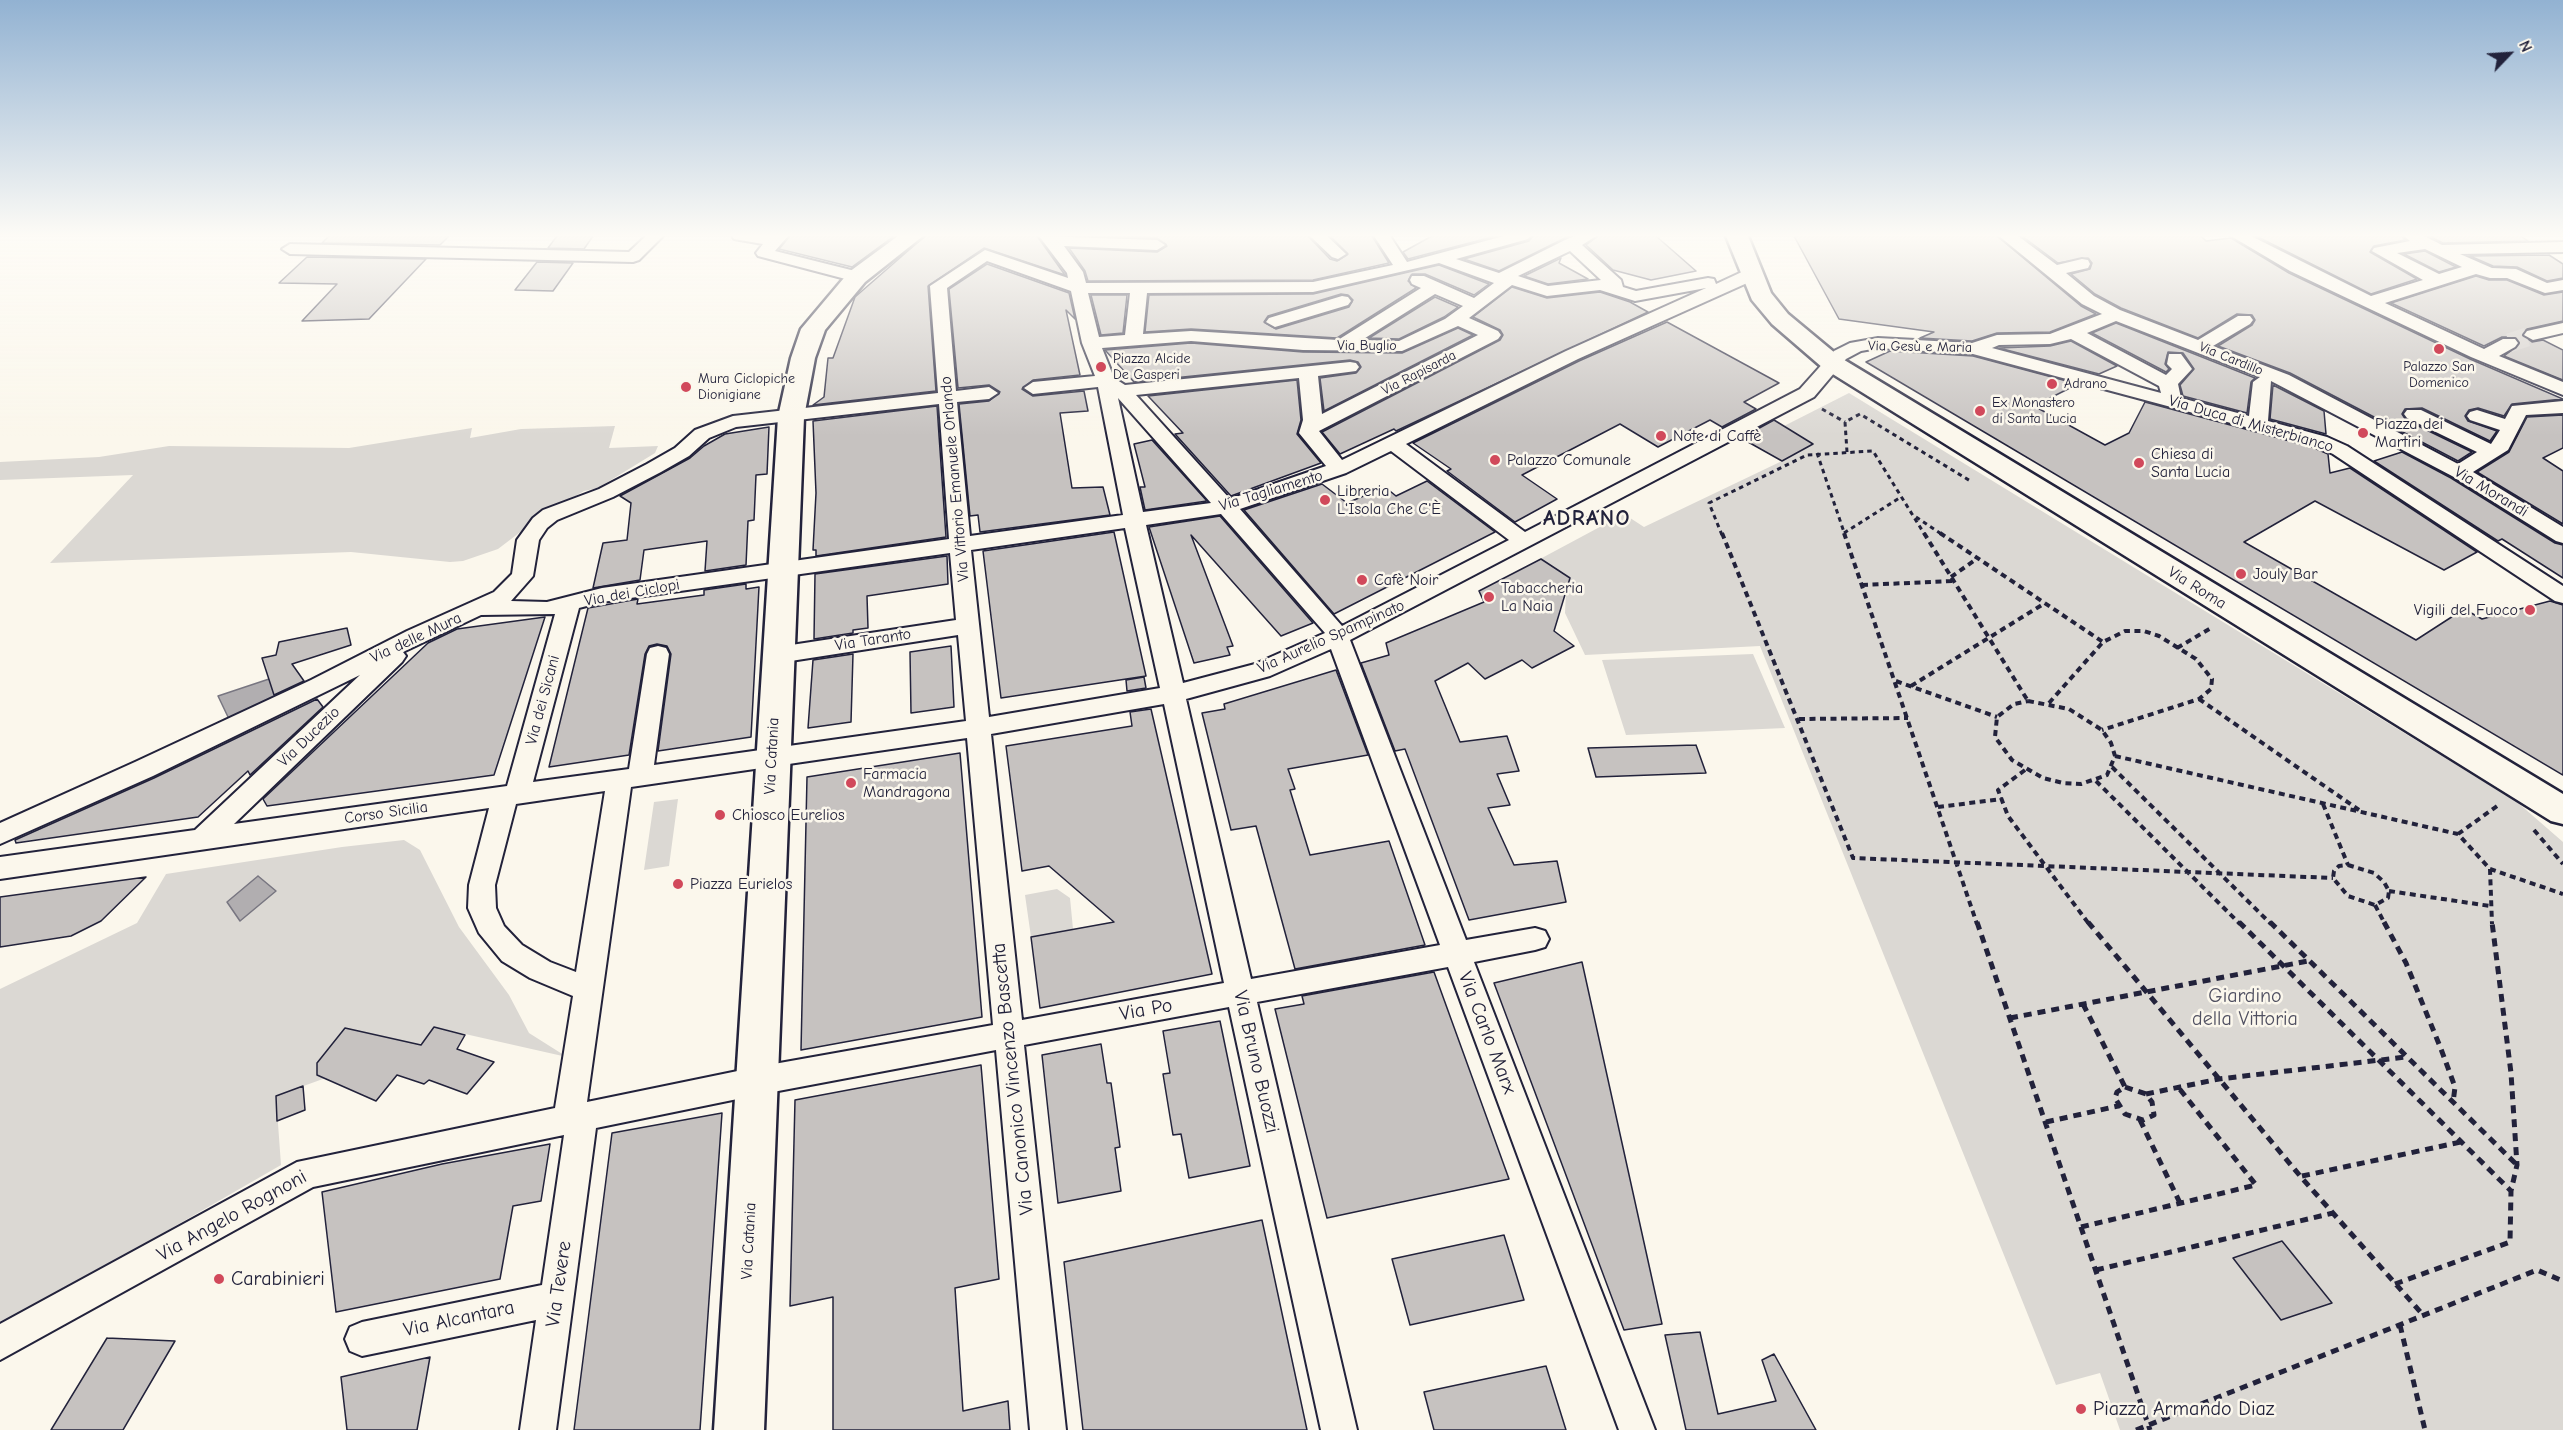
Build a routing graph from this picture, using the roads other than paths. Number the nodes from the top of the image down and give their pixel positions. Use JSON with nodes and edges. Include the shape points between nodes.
{"nodes":[{"id":1,"x":835,"y":303,"type":"edge"},
{"id":2,"x":939,"y":303,"type":"edge"},
{"id":3,"x":1082,"y":303,"type":"edge"},
{"id":4,"x":1137,"y":303,"type":"edge"},
{"id":5,"x":1193,"y":303,"type":"edge"},
{"id":6,"x":1274,"y":303,"type":"edge"},
{"id":7,"x":1336,"y":303,"type":"edge"},
{"id":8,"x":1409,"y":303,"type":"edge"},
{"id":9,"x":1471,"y":303,"type":"edge"},
{"id":10,"x":1479,"y":303,"type":"edge"},
{"id":11,"x":1687,"y":303,"type":"edge"},
{"id":12,"x":1766,"y":303,"type":"edge"},
{"id":13,"x":2093,"y":303,"type":"edge"},
{"id":14,"x":2373,"y":303,"type":"edge"},
{"id":15,"x":1476,"y":305,"type":"junction"},
{"id":16,"x":2114,"y":314,"type":"junction"},
{"id":17,"x":1457,"y":319,"type":"junction"},
{"id":18,"x":2244,"y":320,"type":"dead end"},
{"id":19,"x":1275,"y":322,"type":"junction"},
{"id":20,"x":2563,"y":328,"type":"edge"},
{"id":21,"x":2073,"y":333,"type":"junction"},
{"id":22,"x":2533,"y":335,"type":"tunnel mouth"},
{"id":23,"x":1191,"y":336,"type":"junction"},
{"id":24,"x":1133,"y":340,"type":"junction"},
{"id":25,"x":1275,"y":341,"type":"junction"},
{"id":26,"x":1091,"y":343,"type":"junction"},
{"id":27,"x":2509,"y":343,"type":"tunnel mouth"},
{"id":28,"x":1341,"y":346,"type":"junction"},
{"id":29,"x":2199,"y":347,"type":"junction"},
{"id":30,"x":1974,"y":349,"type":"junction"},
{"id":31,"x":2485,"y":357,"type":"junction"},
{"id":32,"x":2175,"y":358,"type":"dead end"},
{"id":33,"x":1832,"y":363,"type":"junction"},
{"id":34,"x":1350,"y":367,"type":"dead end"},
{"id":35,"x":1308,"y":372,"type":"junction"},
{"id":36,"x":1106,"y":381,"type":"junction"},
{"id":37,"x":2262,"y":382,"type":"dead end"},
{"id":38,"x":1034,"y":388,"type":"dead end"},
{"id":39,"x":2563,"y":389,"type":"edge"},
{"id":40,"x":1122,"y":391,"type":"junction"},
{"id":41,"x":2170,"y":392,"type":"junction"},
{"id":42,"x":989,"y":393,"type":"dead end"},
{"id":43,"x":948,"y":398,"type":"junction"},
{"id":44,"x":2563,"y":407,"type":"edge"},
{"id":45,"x":2414,"y":414,"type":"dead end"},
{"id":46,"x":2477,"y":416,"type":"dead end"},
{"id":47,"x":791,"y":417,"type":"junction"},
{"id":48,"x":2258,"y":424,"type":"junction"},
{"id":49,"x":2511,"y":427,"type":"junction"},
{"id":50,"x":1155,"y":428,"type":"junction"},
{"id":51,"x":1310,"y":428,"type":"junction"},
{"id":52,"x":2376,"y":428,"type":"junction"},
{"id":53,"x":1114,"y":431,"type":"junction"},
{"id":54,"x":1394,"y":444,"type":"junction"},
{"id":55,"x":2340,"y":450,"type":"junction"},
{"id":56,"x":2492,"y":452,"type":"junction"},
{"id":57,"x":1339,"y":469,"type":"junction"},
{"id":58,"x":2459,"y":472,"type":"junction"},
{"id":59,"x":1226,"y":507,"type":"junction"},
{"id":60,"x":1135,"y":521,"type":"junction"},
{"id":61,"x":2563,"y":536,"type":"edge"},
{"id":62,"x":1524,"y":541,"type":"junction"},
{"id":63,"x":960,"y":544,"type":"junction"},
{"id":64,"x":784,"y":569,"type":"junction"},
{"id":65,"x":2563,"y":596,"type":"edge"},
{"id":66,"x":569,"y":605,"type":"junction"},
{"id":67,"x":481,"y":609,"type":"junction"},
{"id":68,"x":968,"y":626,"type":"junction"},
{"id":69,"x":416,"y":636,"type":"junction"},
{"id":70,"x":1338,"y":637,"type":"junction"},
{"id":71,"x":658,"y":654,"type":"dead end"},
{"id":72,"x":778,"y":655,"type":"junction"},
{"id":73,"x":1174,"y":694,"type":"junction"},
{"id":74,"x":978,"y":728,"type":"junction"},
{"id":75,"x":772,"y":757,"type":"junction"},
{"id":76,"x":629,"y":779,"type":"junction"},
{"id":77,"x":511,"y":795,"type":"junction"},
{"id":78,"x":2563,"y":811,"type":"edge"},
{"id":79,"x":0,"y":834,"type":"edge"},
{"id":80,"x":202,"y":838,"type":"junction"},
{"id":81,"x":0,"y":868,"type":"edge"},
{"id":82,"x":1535,"y":939,"type":"dead end"},
{"id":83,"x":1457,"y":953,"type":"junction"},
{"id":84,"x":588,"y":990,"type":"junction"},
{"id":85,"x":1241,"y":993,"type":"junction"},
{"id":86,"x":1008,"y":1035,"type":"junction"},
{"id":87,"x":757,"y":1081,"type":"junction"},
{"id":88,"x":571,"y":1125,"type":"junction"},
{"id":89,"x":557,"y":1299,"type":"junction"},
{"id":90,"x":362,"y":1340,"type":"dead end"},
{"id":91,"x":0,"y":1343,"type":"edge"},
{"id":92,"x":538,"y":1430,"type":"edge"},
{"id":93,"x":739,"y":1430,"type":"edge"},
{"id":94,"x":1048,"y":1430,"type":"edge"},
{"id":95,"x":1339,"y":1430,"type":"edge"},
{"id":96,"x":1636,"y":1430,"type":"edge"}],
"edges":[{"from":1,"to":47,"type":"street","name":"Via Catania","via":[[813,329]]},
{"from":2,"to":43,"type":"street","name":"Via Vittorio Emanuele Orlando"},
{"from":3,"to":26,"type":"street","name":"Via Bruno Buozzi"},
{"from":4,"to":24,"type":"street"},
{"from":5,"to":23,"type":"street"},
{"from":6,"to":19,"type":"street"},
{"from":7,"to":19,"type":"street"},
{"from":8,"to":28,"type":"street"},
{"from":9,"to":15,"type":"street"},
{"from":10,"to":15,"type":"street","name":"Via Buglio"},
{"from":11,"to":54,"type":"street","name":"Via Tagliamento"},
{"from":12,"to":33,"type":"street","name":"Via Roma"},
{"from":13,"to":16,"type":"street","name":"Via Cardillo"},
{"from":14,"to":31,"type":"street"},
{"from":15,"to":17,"type":"street","name":"Via Buglio"},
{"from":16,"to":21,"type":"street","name":"Via Gesù e Maria"},
{"from":16,"to":29,"type":"street","name":"Via Cardillo"},
{"from":17,"to":28,"type":"street","name":"Via Buglio","via":[[1402,346]]},
{"from":17,"to":51,"type":"street","name":"Via Rapisarda","via":[[1492,335]]},
{"from":18,"to":29,"type":"street"},
{"from":19,"to":25,"type":"street"},
{"from":20,"to":22,"type":"street"},
{"from":21,"to":30,"type":"street","name":"Via Gesù e Maria","via":[[2050,339],[1997,340]]},
{"from":21,"to":41,"type":"street"},
{"from":23,"to":24,"type":"street","name":"Via Buglio"},
{"from":23,"to":25,"type":"street","name":"Via Buglio"},
{"from":24,"to":26,"type":"street","name":"Via Buglio"},
{"from":25,"to":28,"type":"street","name":"Via Buglio"},
{"from":26,"to":36,"type":"street","name":"Via Bruno Buozzi"},
{"from":27,"to":31,"type":"street"},
{"from":29,"to":52,"type":"street","name":"Via Cardillo","via":[[2282,379]]},
{"from":30,"to":33,"type":"street","name":"Via Gesù e Maria","via":[[1878,344],[1856,347]]},
{"from":30,"to":41,"type":"street","name":"Via Duca di Misterbianco"},
{"from":31,"to":39,"type":"street"},
{"from":32,"to":41,"type":"street","via":[[2175,364],[2183,369]]},
{"from":33,"to":62,"type":"street","name":"Via Aurelio Spampinato","via":[[1807,393]]},
{"from":33,"to":78,"type":"street","name":"Via Roma"},
{"from":34,"to":35,"type":"street"},
{"from":35,"to":40,"type":"street"},
{"from":35,"to":51,"type":"street"},
{"from":36,"to":38,"type":"street"},
{"from":36,"to":40,"type":"street","name":"Via Carlo Marx"},
{"from":36,"to":53,"type":"street","name":"Via Bruno Buozzi"},
{"from":37,"to":48,"type":"street"},
{"from":40,"to":50,"type":"street","name":"Via Carlo Marx"},
{"from":41,"to":48,"type":"street","name":"Via Duca di Misterbianco"},
{"from":42,"to":43,"type":"street","name":"Via delle Mura"},
{"from":43,"to":47,"type":"street","name":"Via delle Mura"},
{"from":43,"to":63,"type":"street","name":"Via Vittorio Emanuele Orlando"},
{"from":44,"to":49,"type":"street","via":[[2520,410]]},
{"from":45,"to":56,"type":"street"},
{"from":46,"to":49,"type":"street"},
{"from":47,"to":64,"type":"street","name":"Via Catania"},
{"from":47,"to":67,"type":"street","name":"Via delle Mura","via":[[733,422],[716,428],[645,473],[550,516],[528,540],[519,581]]},
{"from":48,"to":55,"type":"street","name":"Via Duca di Misterbianco"},
{"from":49,"to":56,"type":"street","via":[[2501,447]]},
{"from":50,"to":53,"type":"street","via":[[1131,423]]},
{"from":50,"to":59,"type":"street","name":"Via Carlo Marx"},
{"from":51,"to":57,"type":"street","via":[[1309,433]]},
{"from":52,"to":55,"type":"street"},
{"from":52,"to":58,"type":"street","name":"Via Morandi"},
{"from":53,"to":60,"type":"street","name":"Via Bruno Buozzi"},
{"from":54,"to":57,"type":"street","name":"Via Tagliamento"},
{"from":54,"to":62,"type":"street"},
{"from":55,"to":65,"type":"street","name":"Via Duca di Misterbianco"},
{"from":56,"to":58,"type":"street"},
{"from":57,"to":59,"type":"street","name":"Via Tagliamento"},
{"from":58,"to":61,"type":"street","name":"Via Morandi"},
{"from":59,"to":60,"type":"street","name":"Via Tagliamento"},
{"from":59,"to":70,"type":"street","name":"Via Carlo Marx"},
{"from":60,"to":63,"type":"street","name":"Via Tagliamento"},
{"from":60,"to":73,"type":"street","name":"Via Bruno Buozzi"},
{"from":62,"to":70,"type":"street","name":"Via Aurelio Spampinato"},
{"from":63,"to":64,"type":"street","name":"Via Tagliamento"},
{"from":63,"to":68,"type":"street","name":"Via Vittorio Emanuele Orlando"},
{"from":64,"to":66,"type":"street","name":"Via dei Ciclopi","via":[[602,595]]},
{"from":64,"to":72,"type":"street","name":"Via Catania"},
{"from":66,"to":67,"type":"street","name":"Via dei Ciclopi","via":[[517,611]]},
{"from":66,"to":77,"type":"street","name":"Via dei Sicani"},
{"from":67,"to":69,"type":"street","name":"Via delle Mura"},
{"from":68,"to":72,"type":"street","name":"Via Taranto"},
{"from":68,"to":74,"type":"street","name":"Via Vittorio Emanuele Orlando"},
{"from":69,"to":79,"type":"street","name":"Via delle Mura","via":[[185,750]]},
{"from":69,"to":80,"type":"street","name":"Via Ducezio"},
{"from":70,"to":73,"type":"street","name":"Via Aurelio Spampinato","via":[[1262,670]]},
{"from":70,"to":83,"type":"street","name":"Via Carlo Marx"},
{"from":71,"to":76,"type":"street","name":"Via Tevere"},
{"from":72,"to":75,"type":"street","name":"Via Catania"},
{"from":73,"to":74,"type":"street","name":"Via Aurelio Spampinato"},
{"from":73,"to":85,"type":"street","name":"Via Bruno Buozzi"},
{"from":74,"to":75,"type":"street","name":"Via Aurelio Spampinato"},
{"from":74,"to":86,"type":"street","name":"Via Canonico Vincenzo Bascetta"},
{"from":75,"to":76,"type":"street","name":"Corso Sicilia"},
{"from":75,"to":87,"type":"street","name":"Via Catania"},
{"from":76,"to":77,"type":"street","name":"Corso Sicilia"},
{"from":76,"to":84,"type":"street","name":"Via Tevere"},
{"from":77,"to":80,"type":"street","name":"Corso Sicilia"},
{"from":77,"to":84,"type":"street","name":"Via dei Sicani","via":[[482,885],[482,908],[493,933],[512,953],[540,970]]},
{"from":80,"to":81,"type":"street","name":"Corso Sicilia"},
{"from":82,"to":83,"type":"street","name":"Via Po"},
{"from":83,"to":85,"type":"street","name":"Via Po"},
{"from":83,"to":96,"type":"street","name":"Via Carlo Marx"},
{"from":84,"to":88,"type":"street","name":"Via Tevere"},
{"from":85,"to":86,"type":"street","name":"Via Po"},
{"from":85,"to":95,"type":"street","name":"Via Bruno Buozzi"},
{"from":86,"to":87,"type":"street","name":"Via Po"},
{"from":86,"to":94,"type":"street","name":"Via Canonico Vincenzo Bascetta"},
{"from":87,"to":88,"type":"street","name":"Via Angelo Rognoni"},
{"from":87,"to":93,"type":"street","name":"Via Catania"},
{"from":88,"to":89,"type":"street","name":"Via Tevere"},
{"from":88,"to":91,"type":"street","name":"Via Angelo Rognoni","via":[[308,1173]]},
{"from":89,"to":90,"type":"street","name":"Via Alcantara"},
{"from":89,"to":92,"type":"street","name":"Via Tevere"}]}
